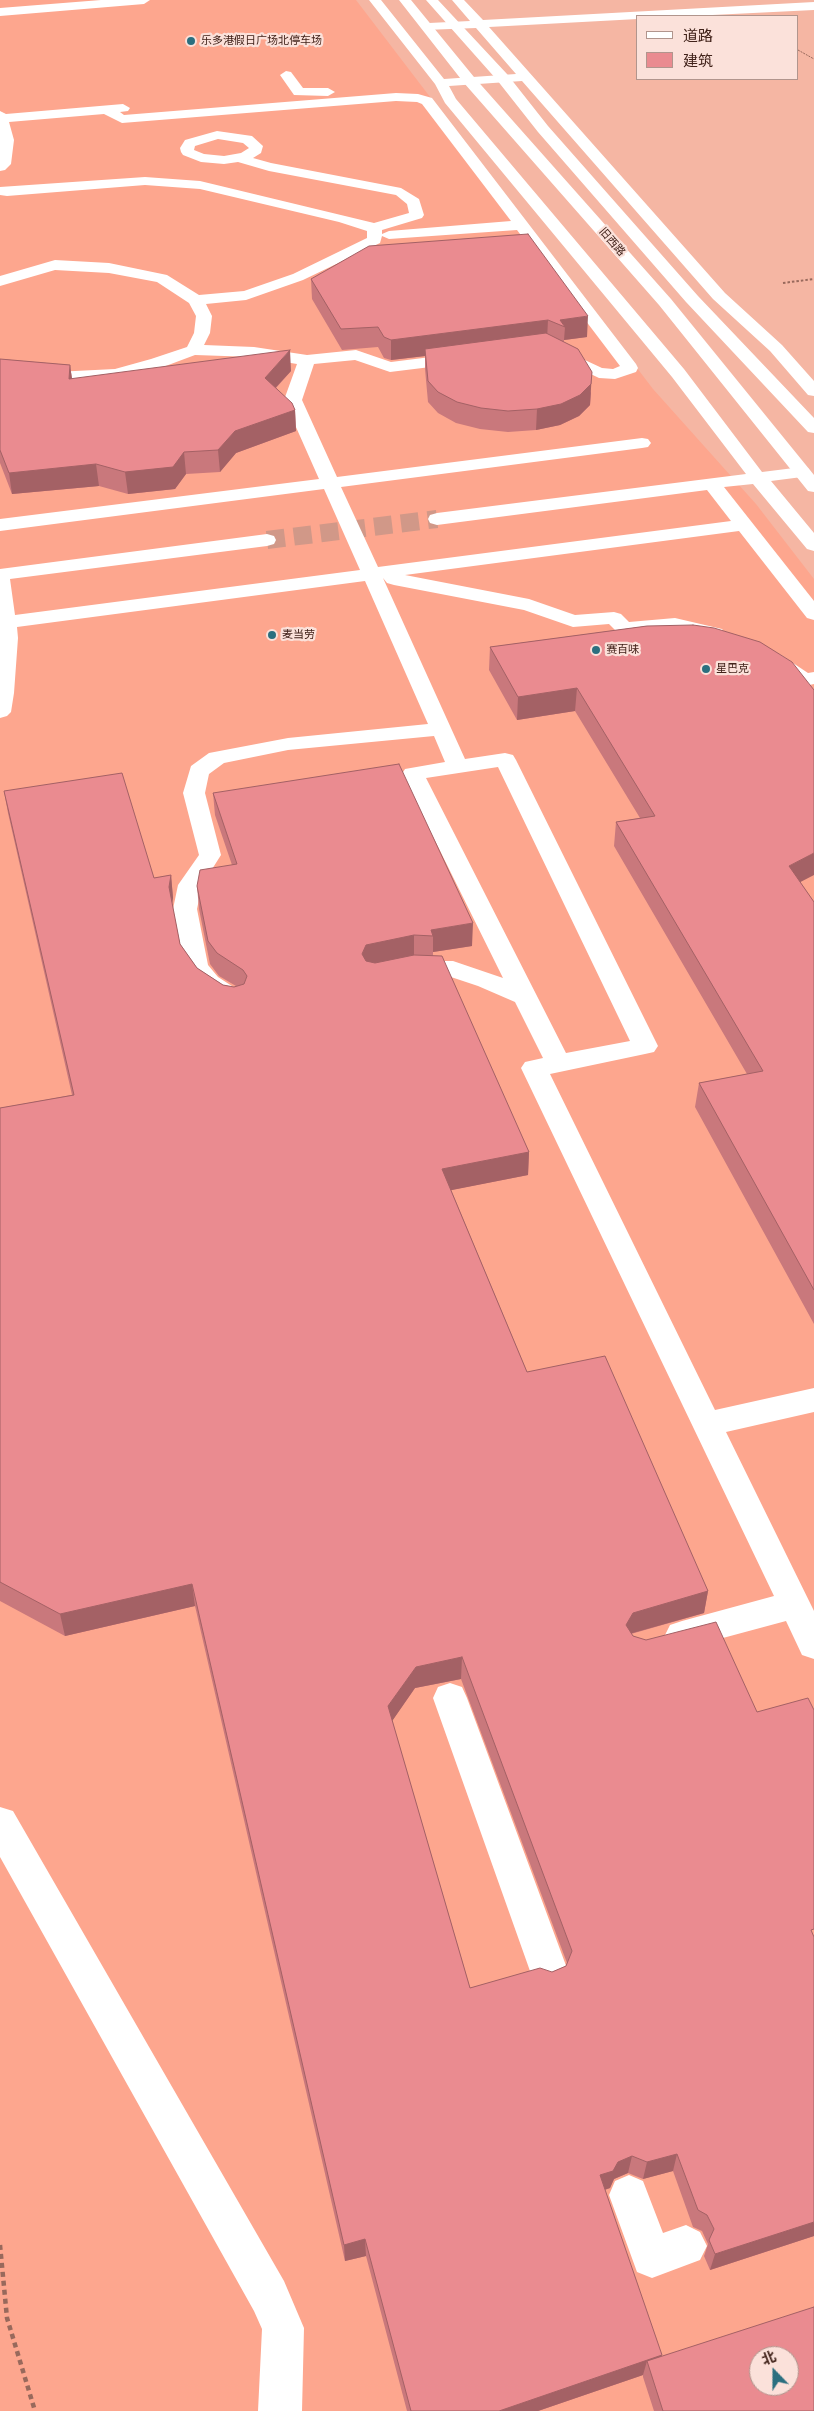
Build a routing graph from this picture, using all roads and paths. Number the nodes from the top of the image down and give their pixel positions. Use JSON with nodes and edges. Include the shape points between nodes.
{"nodes":[{"id":1,"x":144,"y":0,"type":"edge"},
{"id":2,"x":375,"y":0,"type":"edge"},
{"id":3,"x":406,"y":0,"type":"edge"},
{"id":4,"x":432,"y":0,"type":"edge"},
{"id":5,"x":458,"y":0,"type":"edge"},
{"id":6,"x":814,"y":6,"type":"edge"},
{"id":7,"x":0,"y":12,"type":"edge"},
{"id":8,"x":646,"y":15,"type":"edge"},
{"id":9,"x":636,"y":16,"type":"edge"},
{"id":10,"x":479,"y":24,"type":"junction"},
{"id":11,"x":455,"y":25,"type":"junction"},
{"id":12,"x":429,"y":27,"type":"junction"},
{"id":13,"x":799,"y":51,"type":"edge"},
{"id":14,"x":814,"y":59,"type":"edge"},
{"id":15,"x":522,"y":74,"type":"junction"},
{"id":16,"x":286,"y":75,"type":"dead end"},
{"id":17,"x":322,"y":76,"type":"dead end"},
{"id":18,"x":501,"y":76,"type":"junction"},
{"id":19,"x":468,"y":78,"type":"junction"},
{"id":20,"x":419,"y":80,"type":"dead end"},
{"id":21,"x":439,"y":81,"type":"junction"},
{"id":22,"x":340,"y":84,"type":"dead end"},
{"id":23,"x":299,"y":92,"type":"junction"},
{"id":24,"x":105,"y":110,"type":"junction"},
{"id":25,"x":0,"y":118,"type":"edge"},
{"id":26,"x":182,"y":141,"type":"junction"},
{"id":27,"x":239,"y":158,"type":"junction"},
{"id":28,"x":0,"y":167,"type":"edge"},
{"id":29,"x":154,"y":182,"type":"junction"},
{"id":30,"x":0,"y":191,"type":"edge"},
{"id":31,"x":522,"y":225,"type":"junction"},
{"id":32,"x":374,"y":232,"type":"junction"},
{"id":33,"x":814,"y":279,"type":"edge"},
{"id":34,"x":0,"y":281,"type":"edge"},
{"id":35,"x":783,"y":283,"type":"dead end"},
{"id":36,"x":196,"y":300,"type":"junction"},
{"id":37,"x":547,"y":347,"type":"edge"},
{"id":38,"x":193,"y":350,"type":"junction"},
{"id":39,"x":478,"y":356,"type":"edge"},
{"id":40,"x":307,"y":360,"type":"junction"},
{"id":41,"x":0,"y":369,"type":"edge"},
{"id":42,"x":814,"y":391,"type":"edge"},
{"id":43,"x":814,"y":428,"type":"edge"},
{"id":44,"x":642,"y":443,"type":"dead end"},
{"id":45,"x":802,"y":472,"type":"junction"},
{"id":46,"x":758,"y":478,"type":"junction"},
{"id":47,"x":330,"y":483,"type":"junction"},
{"id":48,"x":712,"y":484,"type":"junction"},
{"id":49,"x":814,"y":487,"type":"edge"},
{"id":50,"x":437,"y":519,"type":"tunnel mouth"},
{"id":51,"x":0,"y":525,"type":"edge"},
{"id":52,"x":744,"y":525,"type":"junction"},
{"id":53,"x":268,"y":540,"type":"tunnel mouth"},
{"id":54,"x":814,"y":545,"type":"edge"},
{"id":55,"x":370,"y":574,"type":"junction"},
{"id":56,"x":0,"y":575,"type":"edge"},
{"id":57,"x":814,"y":614,"type":"edge"},
{"id":58,"x":7,"y":622,"type":"junction"},
{"id":59,"x":733,"y":639,"type":"edge"},
{"id":60,"x":758,"y":650,"type":"edge"},
{"id":61,"x":3,"y":668,"type":"edge"},
{"id":62,"x":814,"y":678,"type":"edge"},
{"id":63,"x":0,"y":712,"type":"edge"},
{"id":64,"x":441,"y":729,"type":"junction"},
{"id":65,"x":458,"y":766,"type":"junction"},
{"id":66,"x":385,"y":974,"type":"edge"},
{"id":67,"x":525,"y":997,"type":"junction"},
{"id":68,"x":235,"y":1000,"type":"edge"},
{"id":69,"x":558,"y":1063,"type":"junction"},
{"id":70,"x":814,"y":1400,"type":"edge"},
{"id":71,"x":707,"y":1424,"type":"junction"},
{"id":72,"x":794,"y":1604,"type":"junction"},
{"id":73,"x":651,"y":1643,"type":"edge"},
{"id":74,"x":814,"y":1645,"type":"edge"},
{"id":75,"x":450,"y":1698,"type":"dead end"},
{"id":76,"x":0,"y":1823,"type":"edge"},
{"id":77,"x":549,"y":1971,"type":"edge"},
{"id":78,"x":629,"y":2195,"type":"dead end"},
{"id":79,"x":0,"y":2245,"type":"edge"},
{"id":80,"x":686,"y":2246,"type":"dead end"},
{"id":81,"x":35,"y":2411,"type":"edge"},
{"id":82,"x":280,"y":2411,"type":"edge"}],
"edges":[{"from":1,"to":7,"type":"street"},
{"from":2,"to":21,"type":"street"},
{"from":3,"to":12,"type":"street","name":"旧西路"},
{"from":4,"to":11,"type":"street","name":"旧西路"},
{"from":5,"to":10,"type":"street"},
{"from":6,"to":8,"type":"street"},
{"from":9,"to":10,"type":"street"},
{"from":10,"to":11,"type":"street"},
{"from":10,"to":15,"type":"street"},
{"from":11,"to":12,"type":"street"},
{"from":11,"to":18,"type":"street","name":"旧西路"},
{"from":12,"to":19,"type":"street","name":"旧西路"},
{"from":13,"to":14,"type":"path"},
{"from":15,"to":18,"type":"street"},
{"from":15,"to":42,"type":"street","via":[[719,296],[776,348]]},
{"from":16,"to":23,"type":"street"},
{"from":17,"to":22,"type":"street","via":[[326,82]]},
{"from":18,"to":19,"type":"street"},
{"from":18,"to":43,"type":"street","name":"旧西路","via":[[543,129],[692,299]]},
{"from":19,"to":21,"type":"street"},
{"from":19,"to":45,"type":"street","name":"旧西路","via":[[665,302]]},
{"from":20,"to":21,"type":"street"},
{"from":21,"to":23,"type":"street","via":[[331,92]]},
{"from":21,"to":46,"type":"street","via":[[450,100],[678,373]]},
{"from":23,"to":24,"type":"street"},
{"from":24,"to":25,"type":"street"},
{"from":24,"to":31,"type":"street","via":[[122,119],[396,96],[418,98],[427,101],[446,124]]},
{"from":25,"to":28,"type":"street","via":[[7,140],[4,164]]},
{"from":26,"to":27,"type":"street","via":[[188,152],[201,158]]},
{"from":26,"to":27,"type":"street","via":[[238,136],[253,142],[256,150]]},
{"from":26,"to":29,"type":"street","via":[[174,149],[177,153],[173,163]]},
{"from":27,"to":32,"type":"street","via":[[269,167],[401,192],[414,202],[417,215]]},
{"from":29,"to":30,"type":"street"},
{"from":29,"to":32,"type":"street","via":[[200,185],[343,219]]},
{"from":31,"to":32,"type":"street"},
{"from":31,"to":37,"type":"street","via":[[630,368],[615,374],[599,373]]},
{"from":32,"to":36,"type":"street","via":[[375,240],[298,277],[246,295]]},
{"from":33,"to":35,"type":"path"},
{"from":34,"to":36,"type":"street","via":[[55,265],[109,268],[162,278]]},
{"from":36,"to":38,"type":"street","via":[[204,316],[202,333]]},
{"from":38,"to":40,"type":"street","via":[[254,352]]},
{"from":38,"to":41,"type":"street","via":[[115,374],[55,377]]},
{"from":39,"to":40,"type":"street","via":[[390,367],[356,355]]},
{"from":40,"to":47,"type":"street","via":[[293,400]]},
{"from":44,"to":47,"type":"street"},
{"from":45,"to":46,"type":"street"},
{"from":45,"to":49,"type":"street","name":"旧西路"},
{"from":46,"to":48,"type":"street"},
{"from":46,"to":54,"type":"street"},
{"from":47,"to":51,"type":"street"},
{"from":47,"to":55,"type":"street"},
{"from":48,"to":50,"type":"street"},
{"from":48,"to":52,"type":"street"},
{"from":52,"to":55,"type":"street"},
{"from":52,"to":57,"type":"street"},
{"from":53,"to":56,"type":"street"},
{"from":55,"to":58,"type":"street"},
{"from":55,"to":59,"type":"street","via":[[529,605],[573,621],[614,618],[624,628],[675,624]]},
{"from":55,"to":64,"type":"street"},
{"from":56,"to":58,"type":"street"},
{"from":58,"to":61,"type":"street"},
{"from":60,"to":62,"type":"street","via":[[805,680]]},
{"from":61,"to":63,"type":"street"},
{"from":64,"to":65,"type":"street"},
{"from":64,"to":68,"type":"street","via":[[288,744],[217,758],[199,771],[194,793],[210,855],[190,885],[185,909],[196,966],[209,983]]},
{"from":65,"to":67,"type":"street","via":[[413,774]]},
{"from":65,"to":69,"type":"street","via":[[505,760],[645,1046]]},
{"from":66,"to":67,"type":"street","via":[[414,968],[453,969]]},
{"from":67,"to":69,"type":"street"},
{"from":69,"to":71,"type":"street","via":[[534,1068]]},
{"from":70,"to":71,"type":"street"},
{"from":71,"to":72,"type":"street"},
{"from":72,"to":73,"type":"street"},
{"from":72,"to":74,"type":"street"},
{"from":75,"to":77,"type":"street"},
{"from":76,"to":82,"type":"street","via":[[269,2296],[283,2328]]},
{"from":78,"to":80,"type":"street","via":[[652,2257]]},
{"from":79,"to":81,"type":"path","via":[[6,2318]]}]}
